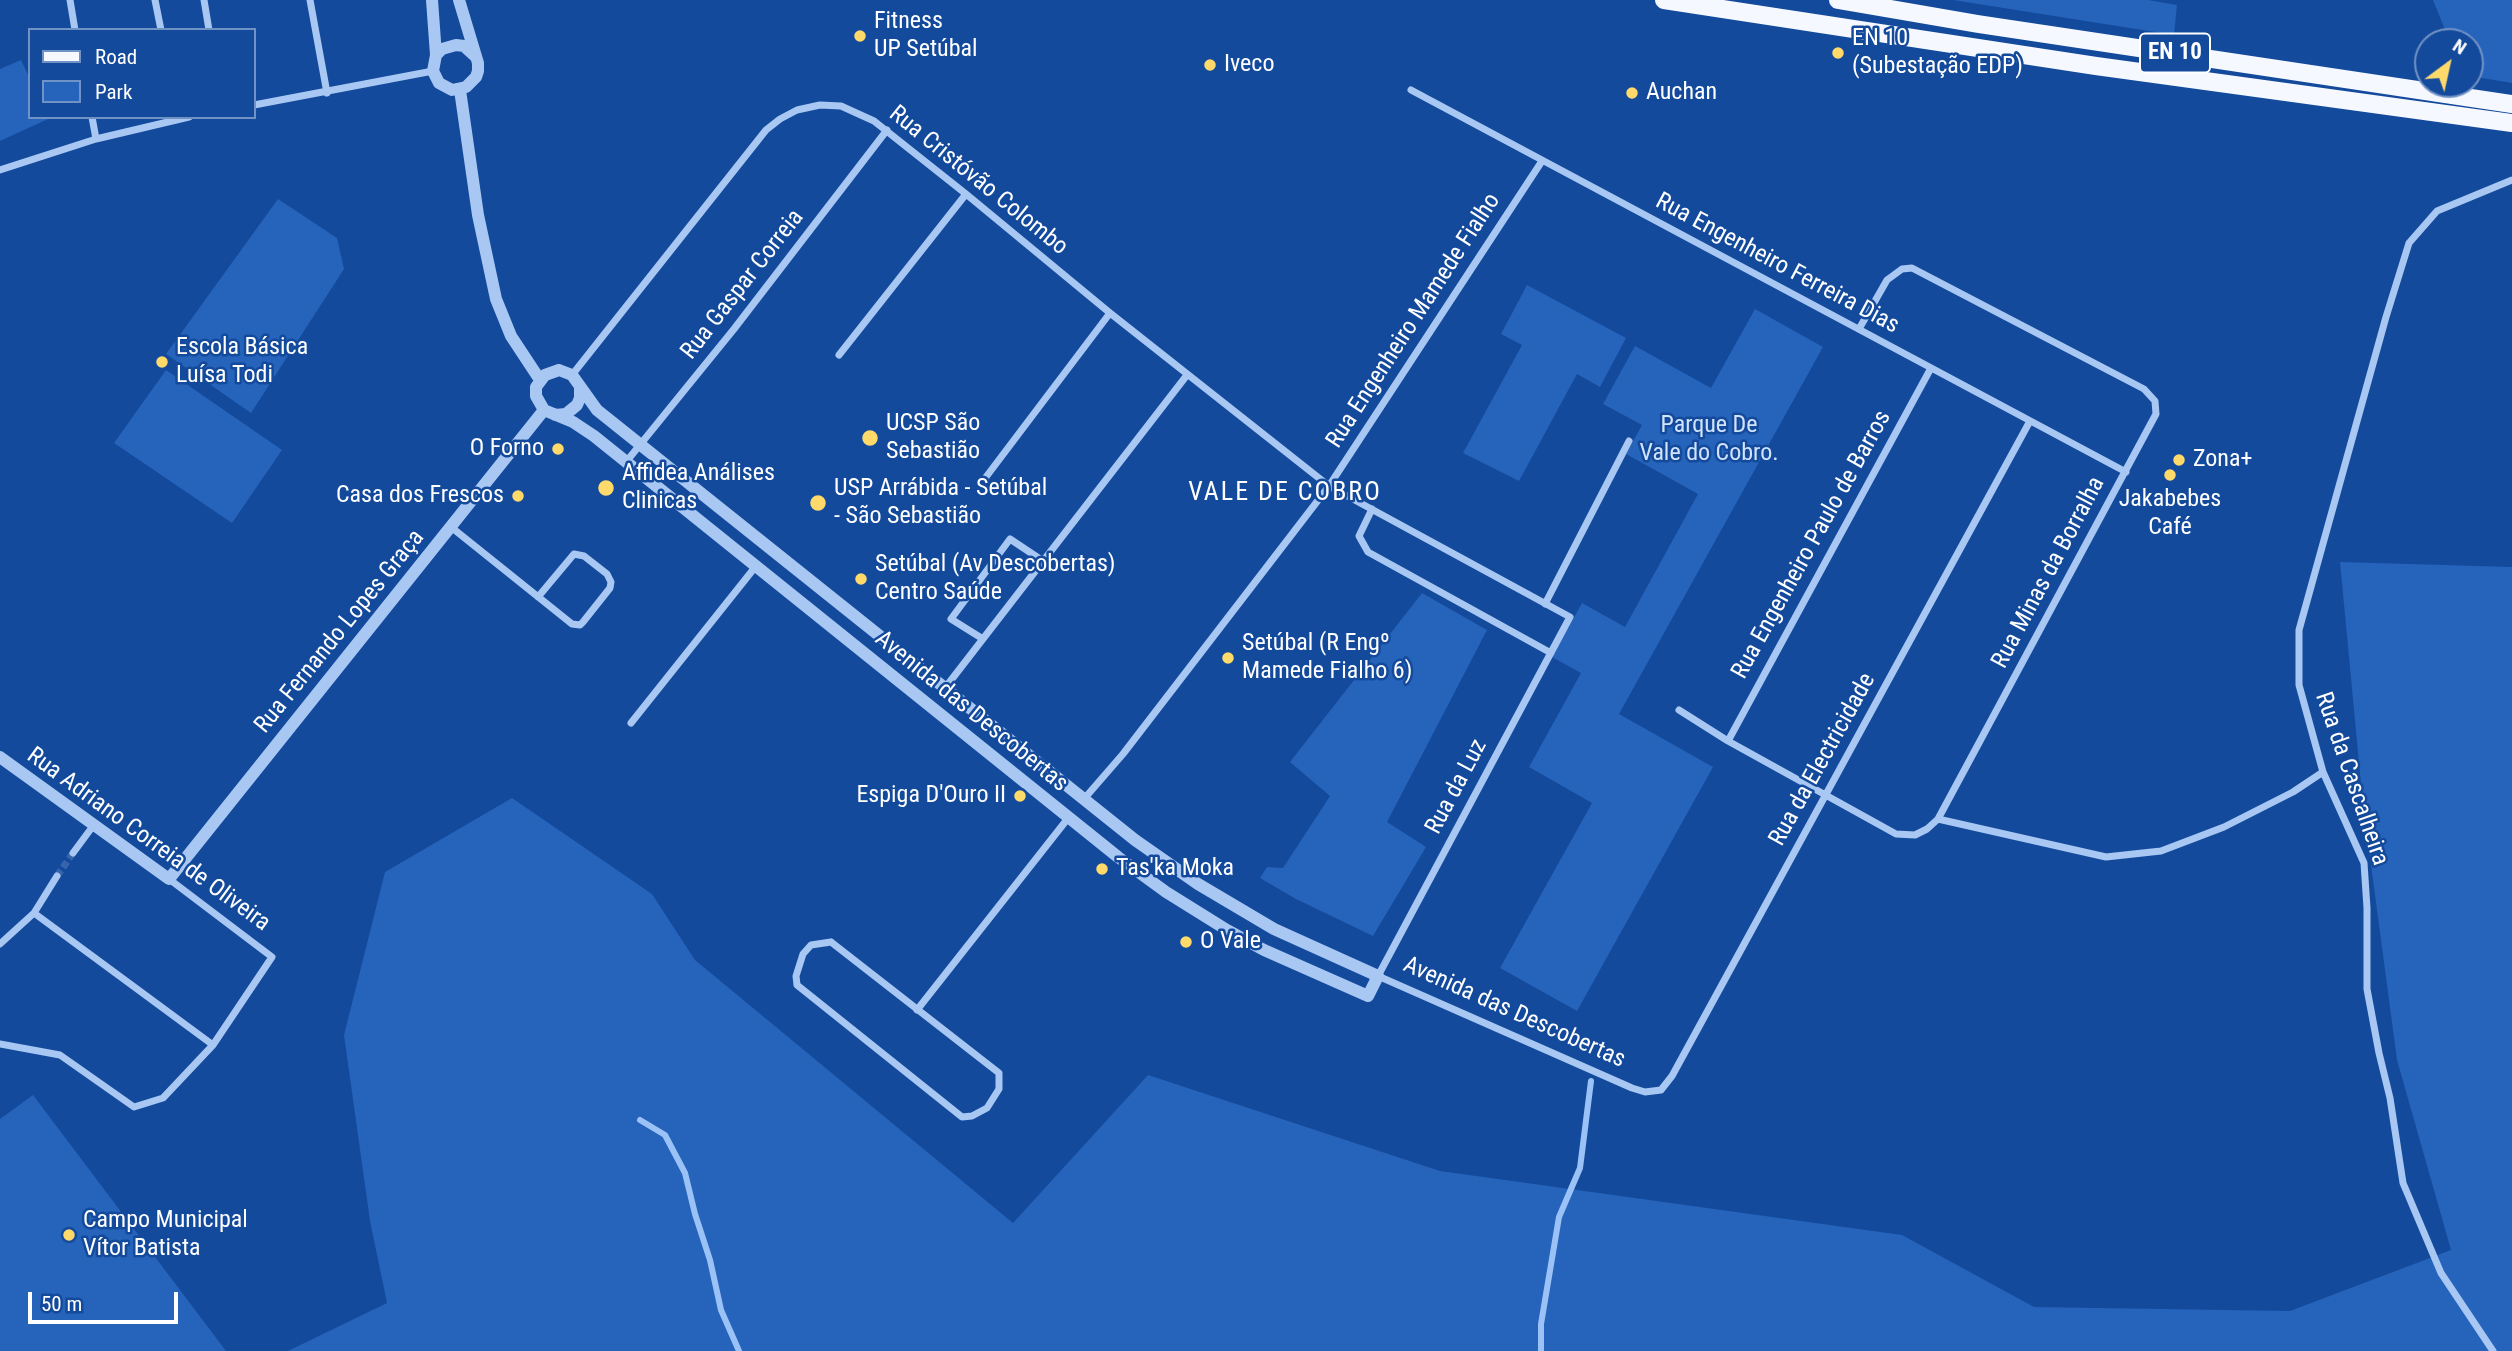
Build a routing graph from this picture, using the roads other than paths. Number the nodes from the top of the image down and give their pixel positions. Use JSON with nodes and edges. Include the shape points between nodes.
{"nodes":[{"id":1,"x":69,"y":0,"type":"edge"},
{"id":2,"x":155,"y":0,"type":"edge"},
{"id":3,"x":204,"y":0,"type":"edge"},
{"id":4,"x":310,"y":0,"type":"edge"},
{"id":5,"x":432,"y":0,"type":"edge"},
{"id":6,"x":459,"y":0,"type":"edge"},
{"id":7,"x":1664,"y":0,"type":"edge"},
{"id":8,"x":1838,"y":0,"type":"edge"},
{"id":9,"x":75,"y":28,"type":"edge"},
{"id":10,"x":161,"y":28,"type":"edge"},
{"id":11,"x":209,"y":28,"type":"edge"},
{"id":12,"x":436,"y":55,"type":"junction"},
{"id":13,"x":475,"y":56,"type":"junction"},
{"id":14,"x":433,"y":71,"type":"junction"},
{"id":15,"x":460,"y":90,"type":"junction"},
{"id":16,"x":1411,"y":90,"type":"dead end"},
{"id":17,"x":327,"y":93,"type":"junction"},
{"id":18,"x":2512,"y":104,"type":"edge"},
{"id":19,"x":256,"y":105,"type":"edge"},
{"id":20,"x":92,"y":119,"type":"edge"},
{"id":21,"x":174,"y":119,"type":"edge"},
{"id":22,"x":2512,"y":123,"type":"edge"},
{"id":23,"x":887,"y":130,"type":"junction"},
{"id":24,"x":96,"y":139,"type":"junction"},
{"id":25,"x":1542,"y":161,"type":"junction"},
{"id":26,"x":0,"y":170,"type":"edge"},
{"id":27,"x":2510,"y":180,"type":"edge"},
{"id":28,"x":966,"y":194,"type":"junction"},
{"id":29,"x":1110,"y":313,"type":"junction"},
{"id":30,"x":1859,"y":329,"type":"junction"},
{"id":31,"x":839,"y":355,"type":"dead end"},
{"id":32,"x":1931,"y":368,"type":"junction"},
{"id":33,"x":1187,"y":374,"type":"junction"},
{"id":34,"x":576,"y":379,"type":"junction"},
{"id":35,"x":540,"y":380,"type":"junction"},
{"id":36,"x":548,"y":412,"type":"junction"},
{"id":37,"x":2030,"y":421,"type":"junction"},
{"id":38,"x":1629,"y":441,"type":"dead end"},
{"id":39,"x":640,"y":444,"type":"junction"},
{"id":40,"x":626,"y":462,"type":"junction"},
{"id":41,"x":2126,"y":472,"type":"junction"},
{"id":42,"x":986,"y":477,"type":"dead end"},
{"id":43,"x":1329,"y":486,"type":"junction"},
{"id":44,"x":1372,"y":509,"type":"junction"},
{"id":45,"x":451,"y":527,"type":"junction"},
{"id":46,"x":1043,"y":561,"type":"junction"},
{"id":47,"x":756,"y":566,"type":"junction"},
{"id":48,"x":538,"y":597,"type":"junction"},
{"id":49,"x":1545,"y":604,"type":"junction"},
{"id":50,"x":1570,"y":617,"type":"joint"},
{"id":51,"x":983,"y":639,"type":"junction"},
{"id":52,"x":1551,"y":653,"type":"junction"},
{"id":53,"x":945,"y":688,"type":"junction"},
{"id":54,"x":1679,"y":710,"type":"dead end"},
{"id":55,"x":631,"y":723,"type":"dead end"},
{"id":56,"x":1728,"y":741,"type":"junction"},
{"id":57,"x":0,"y":757,"type":"edge"},
{"id":58,"x":2323,"y":772,"type":"junction"},
{"id":59,"x":1825,"y":795,"type":"junction"},
{"id":60,"x":1084,"y":799,"type":"junction"},
{"id":61,"x":1069,"y":817,"type":"junction"},
{"id":62,"x":1938,"y":819,"type":"junction"},
{"id":63,"x":93,"y":825,"type":"junction"},
{"id":64,"x":73,"y":853,"type":"tunnel mouth"},
{"id":65,"x":57,"y":876,"type":"tunnel mouth"},
{"id":66,"x":169,"y":879,"type":"junction"},
{"id":67,"x":34,"y":913,"type":"junction"},
{"id":68,"x":0,"y":944,"type":"edge"},
{"id":69,"x":1378,"y":976,"type":"junction"},
{"id":70,"x":918,"y":1010,"type":"junction"},
{"id":71,"x":1,"y":1045,"type":"edge"},
{"id":72,"x":213,"y":1045,"type":"junction"},
{"id":73,"x":1632,"y":1088,"type":"joint"},
{"id":74,"x":2493,"y":1351,"type":"edge"}],
"edges":[{"from":1,"to":9,"type":"street"},
{"from":2,"to":10,"type":"street"},
{"from":3,"to":11,"type":"street"},
{"from":4,"to":17,"type":"street"},
{"from":5,"to":12,"type":"street"},
{"from":6,"to":13,"type":"street"},
{"from":7,"to":22,"type":"main road","number":"EN 10"},
{"from":8,"to":18,"type":"main road","number":"EN 10"},
{"from":12,"to":13,"type":"street","via":[[456,45]]},
{"from":12,"to":14,"type":"street"},
{"from":13,"to":15,"type":"street","via":[[476,77]]},
{"from":14,"to":15,"type":"street","via":[[439,83]]},
{"from":14,"to":17,"type":"street"},
{"from":15,"to":35,"type":"street","via":[[496,299],[511,336]]},
{"from":16,"to":25,"type":"street","name":"Rua Engenheiro Ferreira Dias"},
{"from":17,"to":19,"type":"street"},
{"from":20,"to":24,"type":"street"},
{"from":21,"to":24,"type":"street"},
{"from":23,"to":28,"type":"street","name":"Rua Cristóvão Colombo"},
{"from":23,"to":34,"type":"street","name":"Rua Cristóvão Colombo","via":[[841,106],[820,105],[780,118],[766,130]]},
{"from":23,"to":39,"type":"street","name":"Rua Gaspar Correia"},
{"from":24,"to":26,"type":"street"},
{"from":25,"to":30,"type":"street","name":"Rua Engenheiro Ferreira Dias"},
{"from":25,"to":43,"type":"street","name":"Rua Engenheiro Mamede Fialho"},
{"from":27,"to":58,"type":"street","name":"Rua da Cascalheira","via":[[2437,211],[2409,243],[2299,630],[2299,685]]},
{"from":28,"to":29,"type":"street","name":"Rua Cristóvão Colombo"},
{"from":28,"to":31,"type":"street"},
{"from":29,"to":33,"type":"street","name":"Rua Cristóvão Colombo"},
{"from":29,"to":42,"type":"street"},
{"from":30,"to":32,"type":"street","name":"Rua Engenheiro Ferreira Dias"},
{"from":30,"to":41,"type":"street","name":"Rua Minas da Borralha","via":[[1887,280],[1912,268],[2144,389],[2155,401],[2156,414]]},
{"from":32,"to":37,"type":"street","name":"Rua Engenheiro Ferreira Dias"},
{"from":32,"to":56,"type":"street","name":"Rua Engenheiro Paulo de Barros"},
{"from":33,"to":43,"type":"street","name":"Rua Cristóvão Colombo"},
{"from":33,"to":46,"type":"street"},
{"from":34,"to":35,"type":"street","via":[[559,370]]},
{"from":34,"to":36,"type":"street","via":[[581,391],[577,405],[566,414]]},
{"from":34,"to":39,"type":"street","name":"Avenida das Descobertas","via":[[597,410]]},
{"from":35,"to":36,"type":"street","via":[[536,396]]},
{"from":36,"to":40,"type":"street","name":"Avenida das Descobertas","via":[[573,422]]},
{"from":36,"to":45,"type":"street","name":"Rua Fernando Lopes Graça"},
{"from":37,"to":41,"type":"street","name":"Rua Engenheiro Ferreira Dias"},
{"from":37,"to":59,"type":"street","name":"Rua da Electricidade"},
{"from":38,"to":49,"type":"street"},
{"from":39,"to":40,"type":"street","name":"Rua Gaspar Correia"},
{"from":39,"to":53,"type":"street","name":"Avenida das Descobertas"},
{"from":40,"to":47,"type":"street","name":"Avenida das Descobertas"},
{"from":41,"to":62,"type":"street","name":"Rua Minas da Borralha"},
{"from":43,"to":44,"type":"street","name":"Rua Cristóvão Colombo"},
{"from":43,"to":60,"type":"street","name":"Rua Engenheiro Mamede Fialho"},
{"from":44,"to":49,"type":"street","name":"Rua Cristóvão Colombo"},
{"from":44,"to":52,"type":"street","via":[[1359,536],[1368,552]]},
{"from":45,"to":48,"type":"street"},
{"from":45,"to":66,"type":"street","name":"Rua Fernando Lopes Graça"},
{"from":46,"to":51,"type":"street"},
{"from":46,"to":51,"type":"street","via":[[1010,540],[951,619]]},
{"from":47,"to":55,"type":"street"},
{"from":47,"to":61,"type":"street","name":"Avenida das Descobertas"},
{"from":48,"to":48,"type":"street","via":[[570,623],[580,625],[611,582],[584,556],[574,554]]},
{"from":49,"to":50,"type":"street","name":"Rua Cristóvão Colombo"},
{"from":50,"to":52,"type":"street","name":"Rua da Luz"},
{"from":51,"to":53,"type":"street"},
{"from":52,"to":69,"type":"street","name":"Rua da Luz"},
{"from":53,"to":60,"type":"street","name":"Avenida das Descobertas"},
{"from":54,"to":56,"type":"street"},
{"from":56,"to":59,"type":"street"},
{"from":57,"to":63,"type":"street","name":"Rua Adriano Correia de Oliveira"},
{"from":58,"to":62,"type":"street","via":[[2224,827],[2161,850],[2106,857]]},
{"from":58,"to":74,"type":"street","name":"Rua da Cascalheira","via":[[2364,863],[2367,989],[2403,1183],[2441,1273]]},
{"from":59,"to":62,"type":"street","via":[[1905,836],[1927,830]]},
{"from":59,"to":73,"type":"street","name":"Rua da Electricidade","via":[[1672,1076],[1661,1090]]},
{"from":60,"to":61,"type":"street"},
{"from":60,"to":69,"type":"street","name":"Avenida das Descobertas","via":[[1146,848],[1219,896],[1275,929]]},
{"from":61,"to":69,"type":"street","name":"Avenida das Descobertas","via":[[1166,892],[1264,950],[1368,996]]},
{"from":61,"to":70,"type":"street"},
{"from":63,"to":64,"type":"street"},
{"from":63,"to":66,"type":"street","name":"Rua Adriano Correia de Oliveira"},
{"from":65,"to":67,"type":"street"},
{"from":66,"to":72,"type":"street","name":"Rua Adriano Correia de Oliveira","via":[[272,957]]},
{"from":67,"to":68,"type":"street"},
{"from":67,"to":72,"type":"street"},
{"from":69,"to":73,"type":"street","name":"Avenida das Descobertas"},
{"from":70,"to":70,"type":"street","via":[[999,1073],[996,1096],[979,1114],[962,1116],[797,985],[803,954],[811,946],[831,942]]},
{"from":71,"to":72,"type":"street","via":[[60,1055],[134,1107],[163,1098]]}]}
